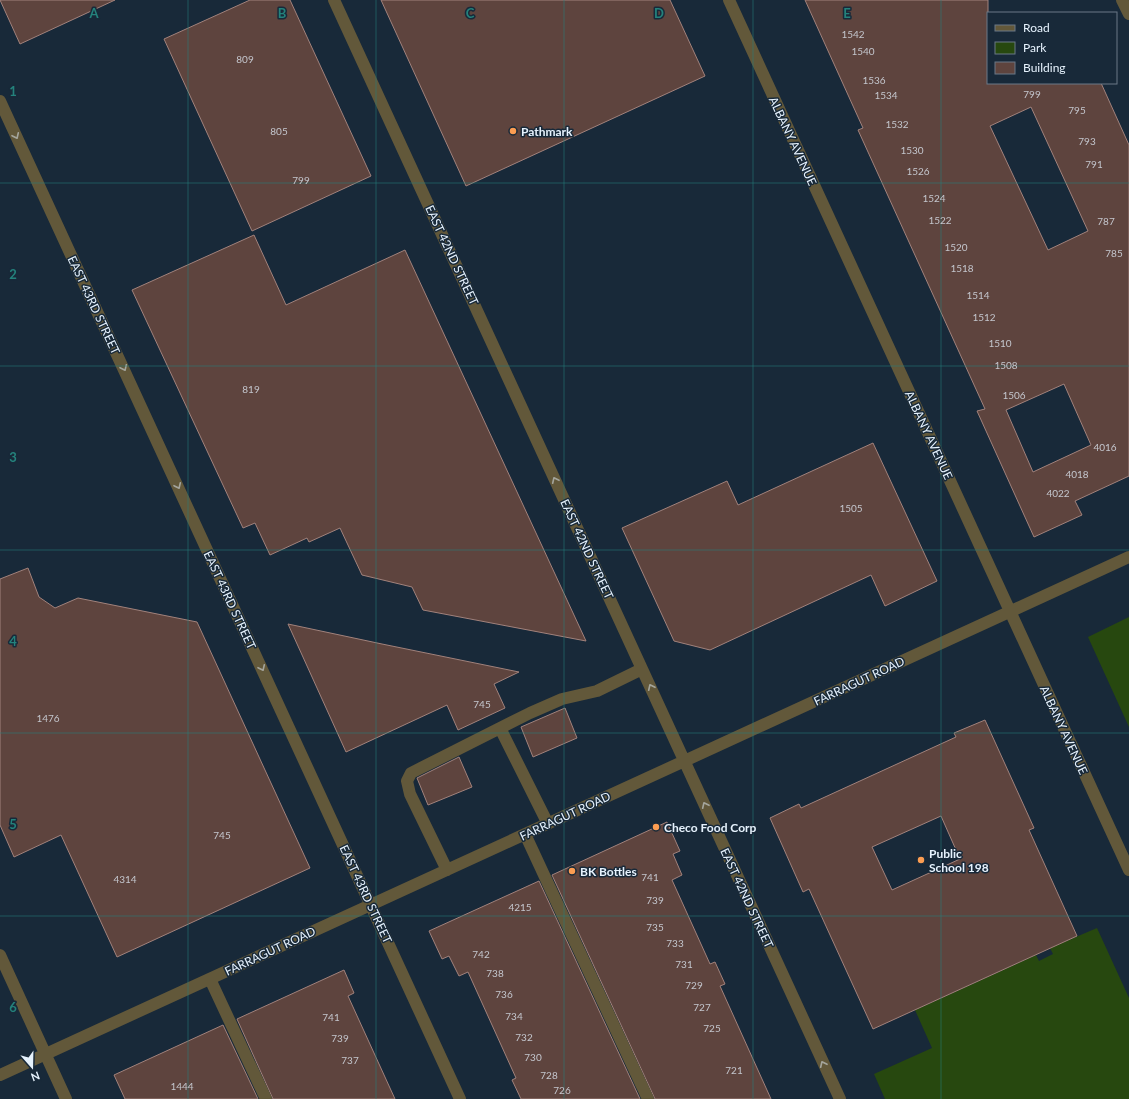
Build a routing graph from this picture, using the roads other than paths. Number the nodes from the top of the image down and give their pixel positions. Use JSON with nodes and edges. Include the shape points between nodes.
{"nodes":[{"id":1,"x":334,"y":0,"type":"edge"},
{"id":2,"x":729,"y":0,"type":"edge"},
{"id":3,"x":1122,"y":0,"type":"edge"},
{"id":4,"x":1129,"y":14,"type":"edge"},
{"id":5,"x":0,"y":100,"type":"edge"},
{"id":6,"x":1129,"y":557,"type":"edge"},
{"id":7,"x":1010,"y":611,"type":"junction"},
{"id":8,"x":642,"y":669,"type":"junction"},
{"id":9,"x":500,"y":728,"type":"junction"},
{"id":10,"x":684,"y":761,"type":"junction"},
{"id":11,"x":548,"y":824,"type":"junction"},
{"id":12,"x":525,"y":834,"type":"junction"},
{"id":13,"x":447,"y":870,"type":"junction"},
{"id":14,"x":1129,"y":870,"type":"edge"},
{"id":15,"x":371,"y":905,"type":"junction"},
{"id":16,"x":0,"y":955,"type":"edge"},
{"id":17,"x":210,"y":979,"type":"junction"},
{"id":18,"x":46,"y":1054,"type":"junction"},
{"id":19,"x":0,"y":1075,"type":"edge"},
{"id":20,"x":66,"y":1099,"type":"edge"},
{"id":21,"x":266,"y":1099,"type":"edge"},
{"id":22,"x":460,"y":1099,"type":"edge"},
{"id":23,"x":648,"y":1099,"type":"edge"},
{"id":24,"x":840,"y":1099,"type":"edge"}],
"edges":[{"from":8,"to":1,"type":"street","name":"EAST 42ND STREET","one_way":true},
{"from":2,"to":7,"type":"street","name":"ALBANY AVENUE"},
{"from":3,"to":4,"type":"street"},
{"from":5,"to":15,"type":"street","name":"EAST 43RD STREET","one_way":true},
{"from":6,"to":7,"type":"street","name":"FARRAGUT ROAD"},
{"from":7,"to":10,"type":"street","name":"FARRAGUT ROAD"},
{"from":7,"to":14,"type":"street","name":"ALBANY AVENUE"},
{"from":8,"to":9,"type":"street","via":[[597,691],[562,699]]},
{"from":10,"to":8,"type":"street","name":"EAST 42ND STREET","one_way":true},
{"from":9,"to":11,"type":"street"},
{"from":9,"to":13,"type":"street","via":[[411,773],[407,781],[410,794]]},
{"from":10,"to":11,"type":"street","name":"FARRAGUT ROAD"},
{"from":24,"to":10,"type":"street","name":"EAST 42ND STREET","one_way":true},
{"from":11,"to":12,"type":"street","name":"FARRAGUT ROAD"},
{"from":12,"to":13,"type":"street","name":"FARRAGUT ROAD"},
{"from":12,"to":23,"type":"street"},
{"from":13,"to":15,"type":"street","name":"FARRAGUT ROAD"},
{"from":15,"to":17,"type":"street","name":"FARRAGUT ROAD"},
{"from":15,"to":22,"type":"street","name":"EAST 43RD STREET"},
{"from":16,"to":18,"type":"street"},
{"from":17,"to":18,"type":"street","name":"FARRAGUT ROAD"},
{"from":17,"to":21,"type":"street"},
{"from":18,"to":19,"type":"street","name":"FARRAGUT ROAD"},
{"from":18,"to":20,"type":"street"}]}
